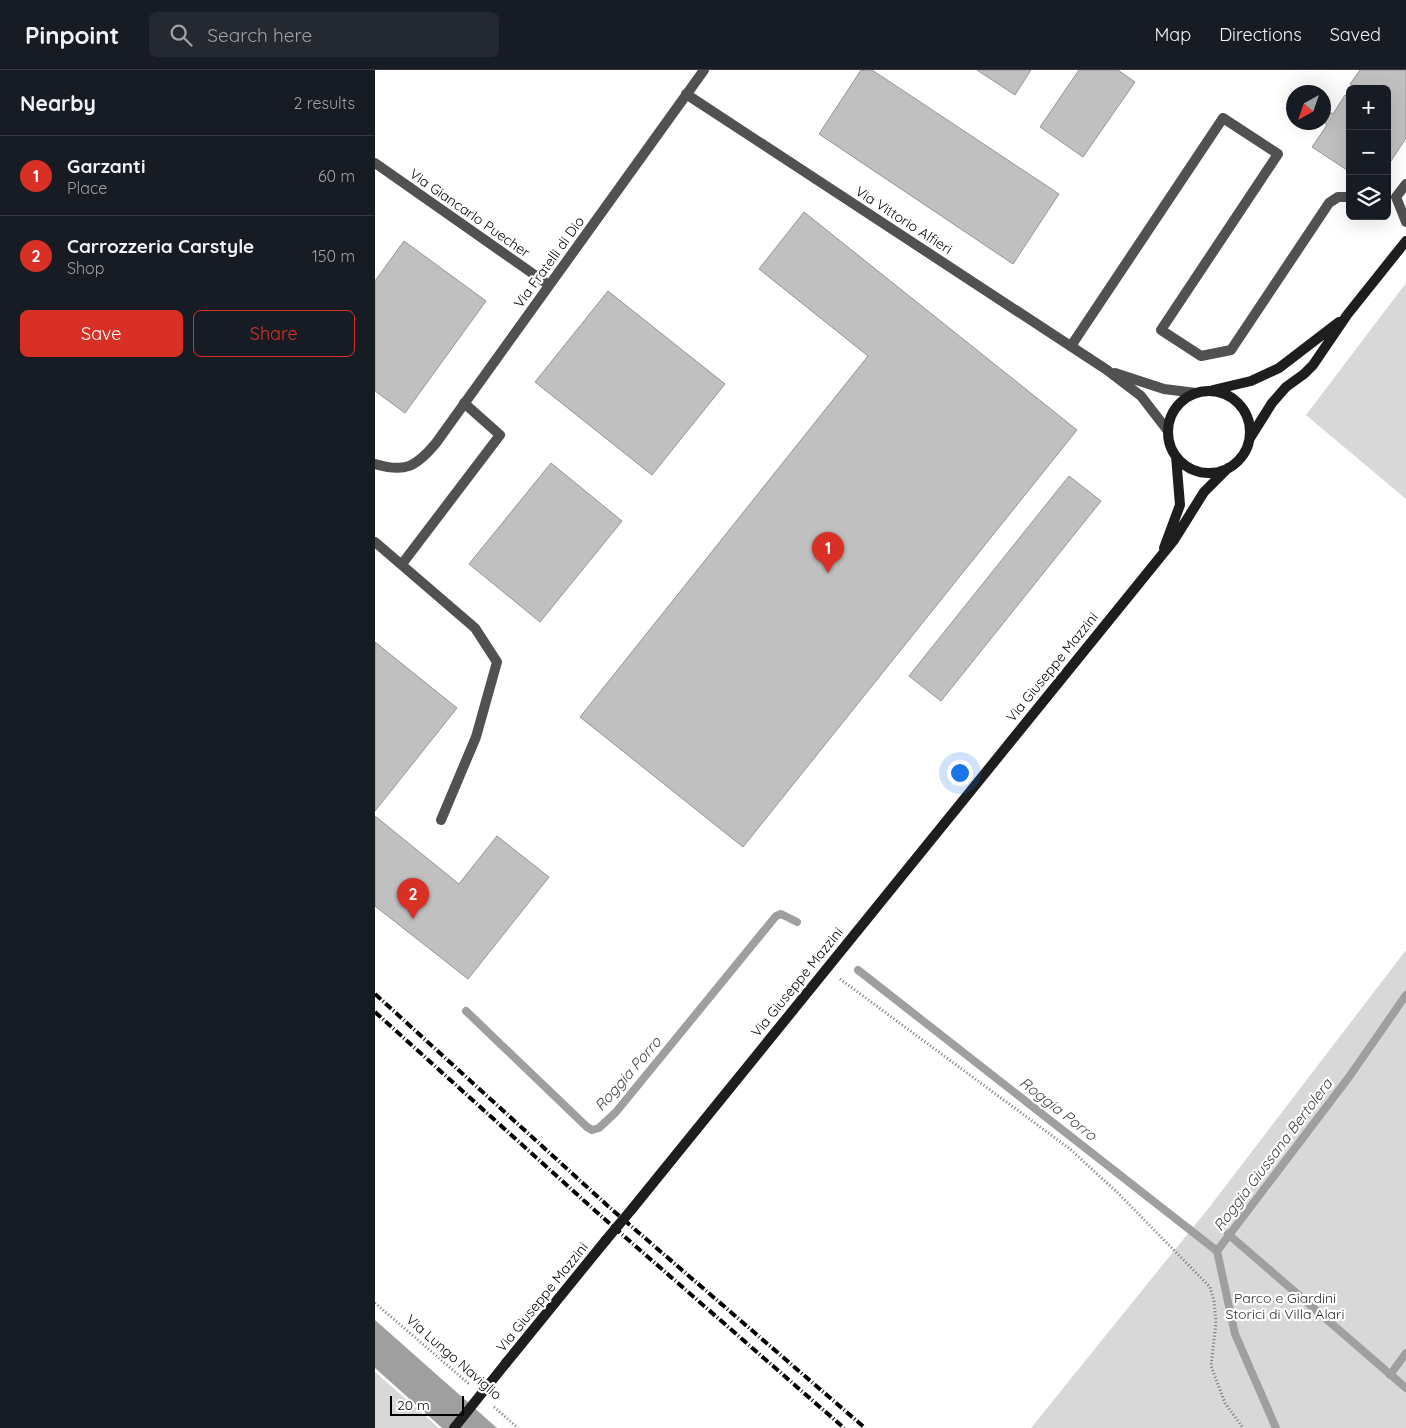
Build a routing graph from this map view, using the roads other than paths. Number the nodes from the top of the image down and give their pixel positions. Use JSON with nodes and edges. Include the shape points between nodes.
{"nodes":[{"id":1,"x":703,"y":70,"type":"edge"},
{"id":2,"x":687,"y":94,"type":"junction"},
{"id":3,"x":375,"y":163,"type":"edge"},
{"id":4,"x":1406,"y":184,"type":"edge"},
{"id":5,"x":1346,"y":197,"type":"edge"},
{"id":6,"x":1392,"y":197,"type":"edge"},
{"id":7,"x":1406,"y":222,"type":"edge"},
{"id":8,"x":1406,"y":241,"type":"edge"},
{"id":9,"x":549,"y":285,"type":"junction"},
{"id":10,"x":1347,"y":315,"type":"junction"},
{"id":11,"x":1071,"y":346,"type":"junction"},
{"id":12,"x":1107,"y":370,"type":"junction"},
{"id":13,"x":1209,"y":391,"type":"junction"},
{"id":14,"x":1196,"y":393,"type":"junction"},
{"id":15,"x":464,"y":403,"type":"junction"},
{"id":16,"x":1168,"y":431,"type":"junction"},
{"id":17,"x":1250,"y":439,"type":"junction"},
{"id":18,"x":1175,"y":455,"type":"junction"},
{"id":19,"x":375,"y":464,"type":"edge"},
{"id":20,"x":1228,"y":468,"type":"junction"},
{"id":21,"x":375,"y":542,"type":"edge"},
{"id":22,"x":1162,"y":553,"type":"junction"},
{"id":23,"x":402,"y":564,"type":"junction"},
{"id":24,"x":441,"y":820,"type":"dead end"},
{"id":25,"x":454,"y":1428,"type":"edge"}],
"edges":[{"from":1,"to":2,"type":"street","name":"Via Fratelli di Dio"},
{"from":2,"to":9,"type":"street","name":"Via Fratelli di Dio"},
{"from":2,"to":11,"type":"street","name":"Via Vittorio Alfieri"},
{"from":3,"to":9,"type":"street","name":"Via Giancarlo Puecher"},
{"from":4,"to":6,"type":"street"},
{"from":5,"to":11,"type":"street","via":[[1338,197],[1329,203],[1231,350],[1201,356],[1161,330],[1278,154],[1223,118]]},
{"from":6,"to":7,"type":"street"},
{"from":8,"to":10,"type":"street","name":"Via Giuseppe Mazzini"},
{"from":9,"to":15,"type":"street","name":"Via Fratelli di Dio"},
{"from":10,"to":13,"type":"street","name":"Via Giuseppe Mazzini","via":[[1273,371]]},
{"from":10,"to":17,"type":"street","name":"Via Giuseppe Mazzini","via":[[1308,370],[1272,403]]},
{"from":11,"to":12,"type":"street","name":"Via Vittorio Alfieri"},
{"from":12,"to":14,"type":"street","name":"Via Vittorio Alfieri","via":[[1164,389]]},
{"from":12,"to":16,"type":"street","name":"Via Vittorio Alfieri","via":[[1141,396]]},
{"from":13,"to":14,"type":"street","name":"Via Giuseppe Mazzini"},
{"from":13,"to":17,"type":"street","name":"Via Giuseppe Mazzini","via":[[1225,394],[1242,407],[1249,422]]},
{"from":14,"to":16,"type":"street","name":"Via Giuseppe Mazzini","via":[[1185,398],[1176,408]]},
{"from":15,"to":19,"type":"street","name":"Via Fratelli di Dio","via":[[436,443],[411,465],[399,470]]},
{"from":15,"to":23,"type":"street","via":[[499,435]]},
{"from":16,"to":18,"type":"street","name":"Via Giuseppe Mazzini"},
{"from":17,"to":20,"type":"street","name":"Via Giuseppe Mazzini","via":[[1241,458]]},
{"from":18,"to":20,"type":"street","via":[[1199,471],[1211,473]]},
{"from":18,"to":22,"type":"street","name":"Via Giuseppe Mazzini","via":[[1180,505]]},
{"from":20,"to":22,"type":"street","name":"Via Giuseppe Mazzini","via":[[1204,492],[1174,540]]},
{"from":21,"to":23,"type":"street"},
{"from":22,"to":25,"type":"street","name":"Via Giuseppe Mazzini","bridge":true},
{"from":23,"to":24,"type":"street","via":[[475,628],[497,662],[476,737]]}]}
